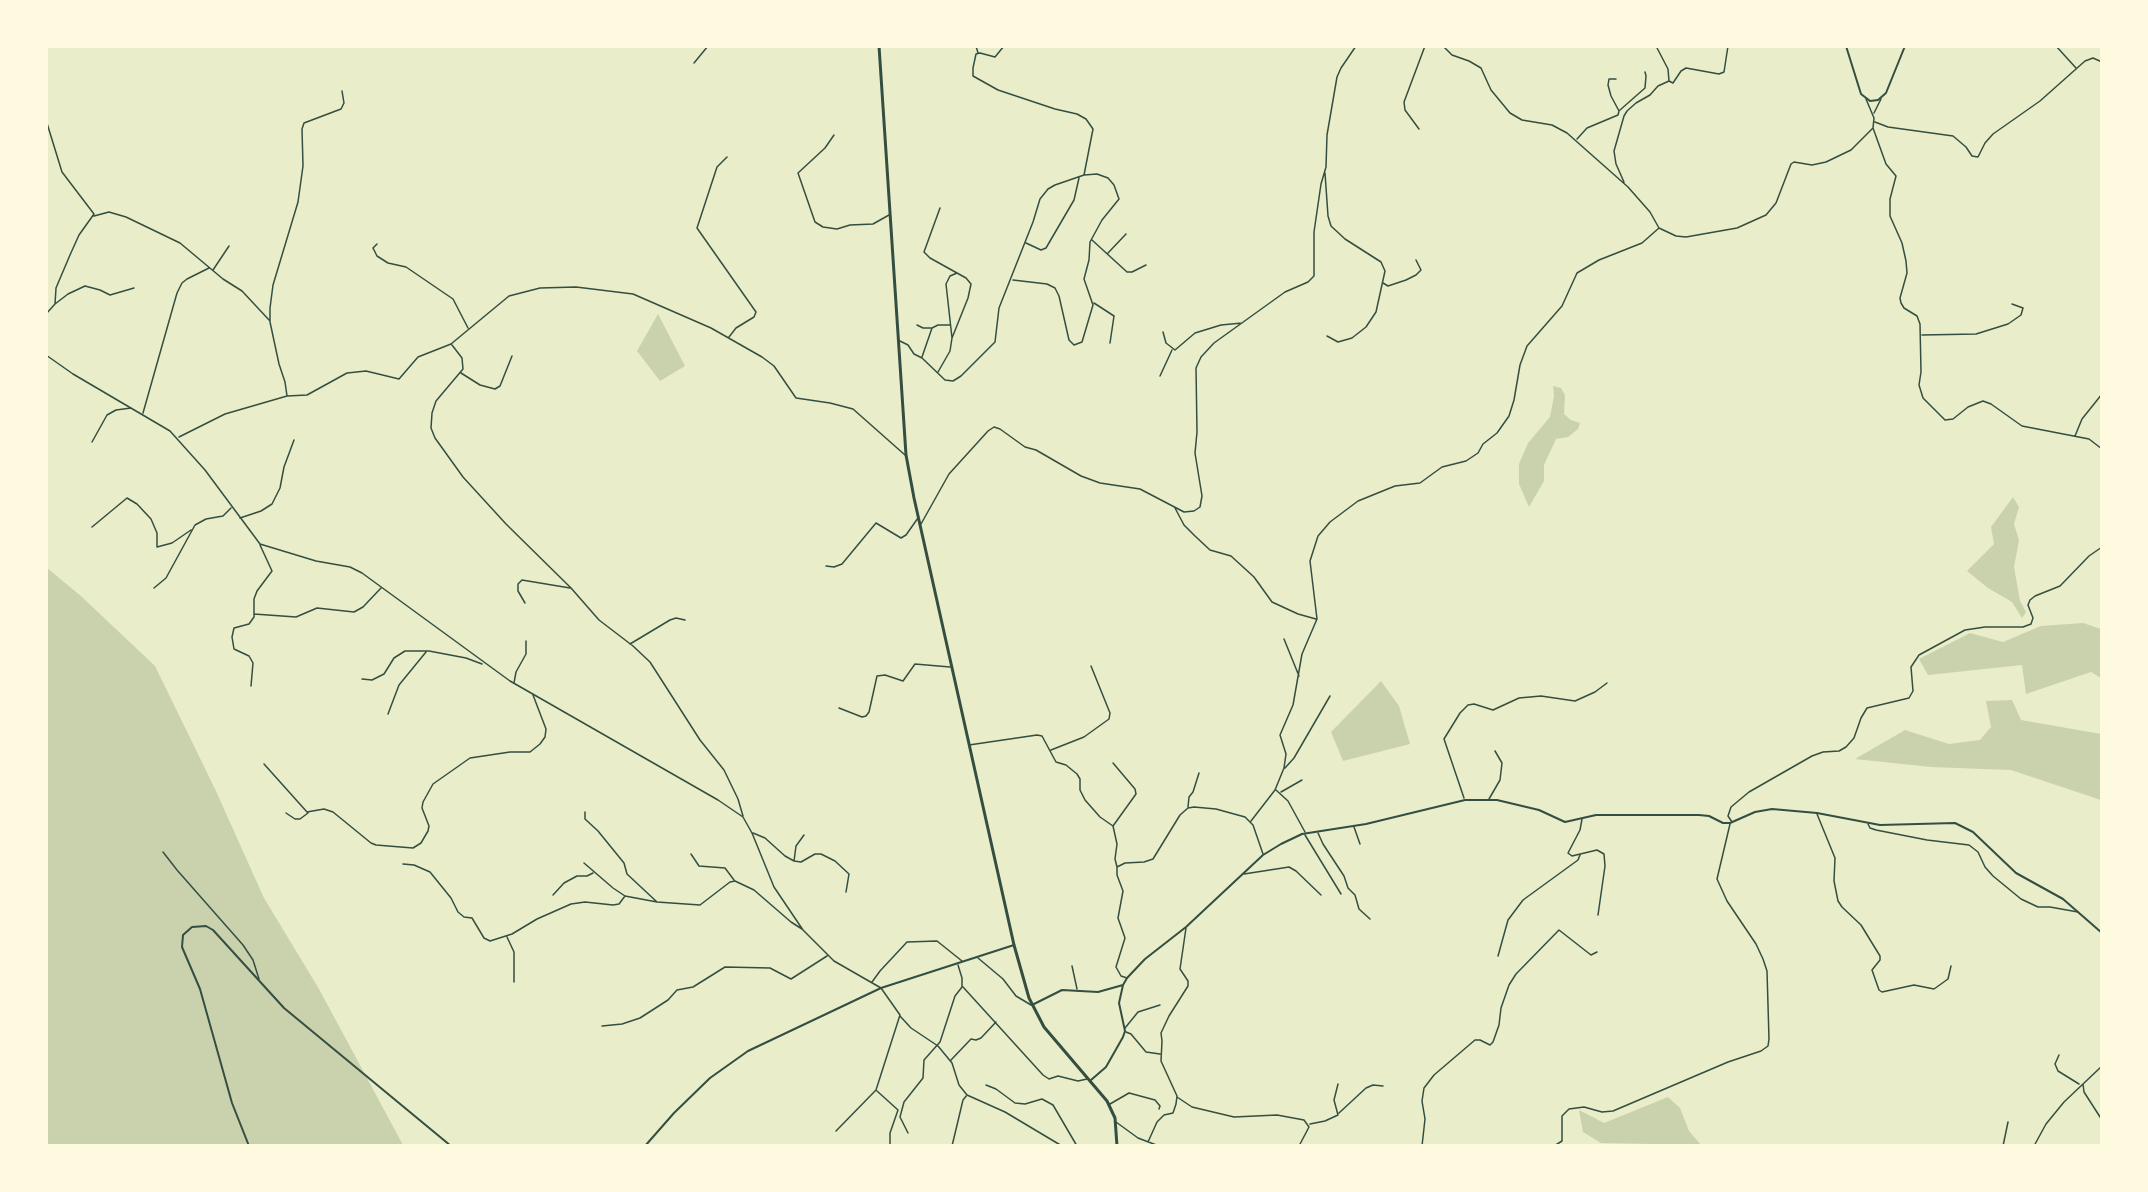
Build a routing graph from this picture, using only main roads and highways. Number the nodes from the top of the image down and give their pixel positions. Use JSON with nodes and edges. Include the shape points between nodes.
{"nodes":[{"id":1,"x":879,"y":46,"type":"edge"},
{"id":2,"x":1117,"y":1146,"type":"edge"}],
"edges":[{"from":1,"to":2,"type":"main road","via":[[906,455],[920,524],[1014,945],[1032,1006],[1044,1027],[1109,1104],[1116,1122]]}]}
